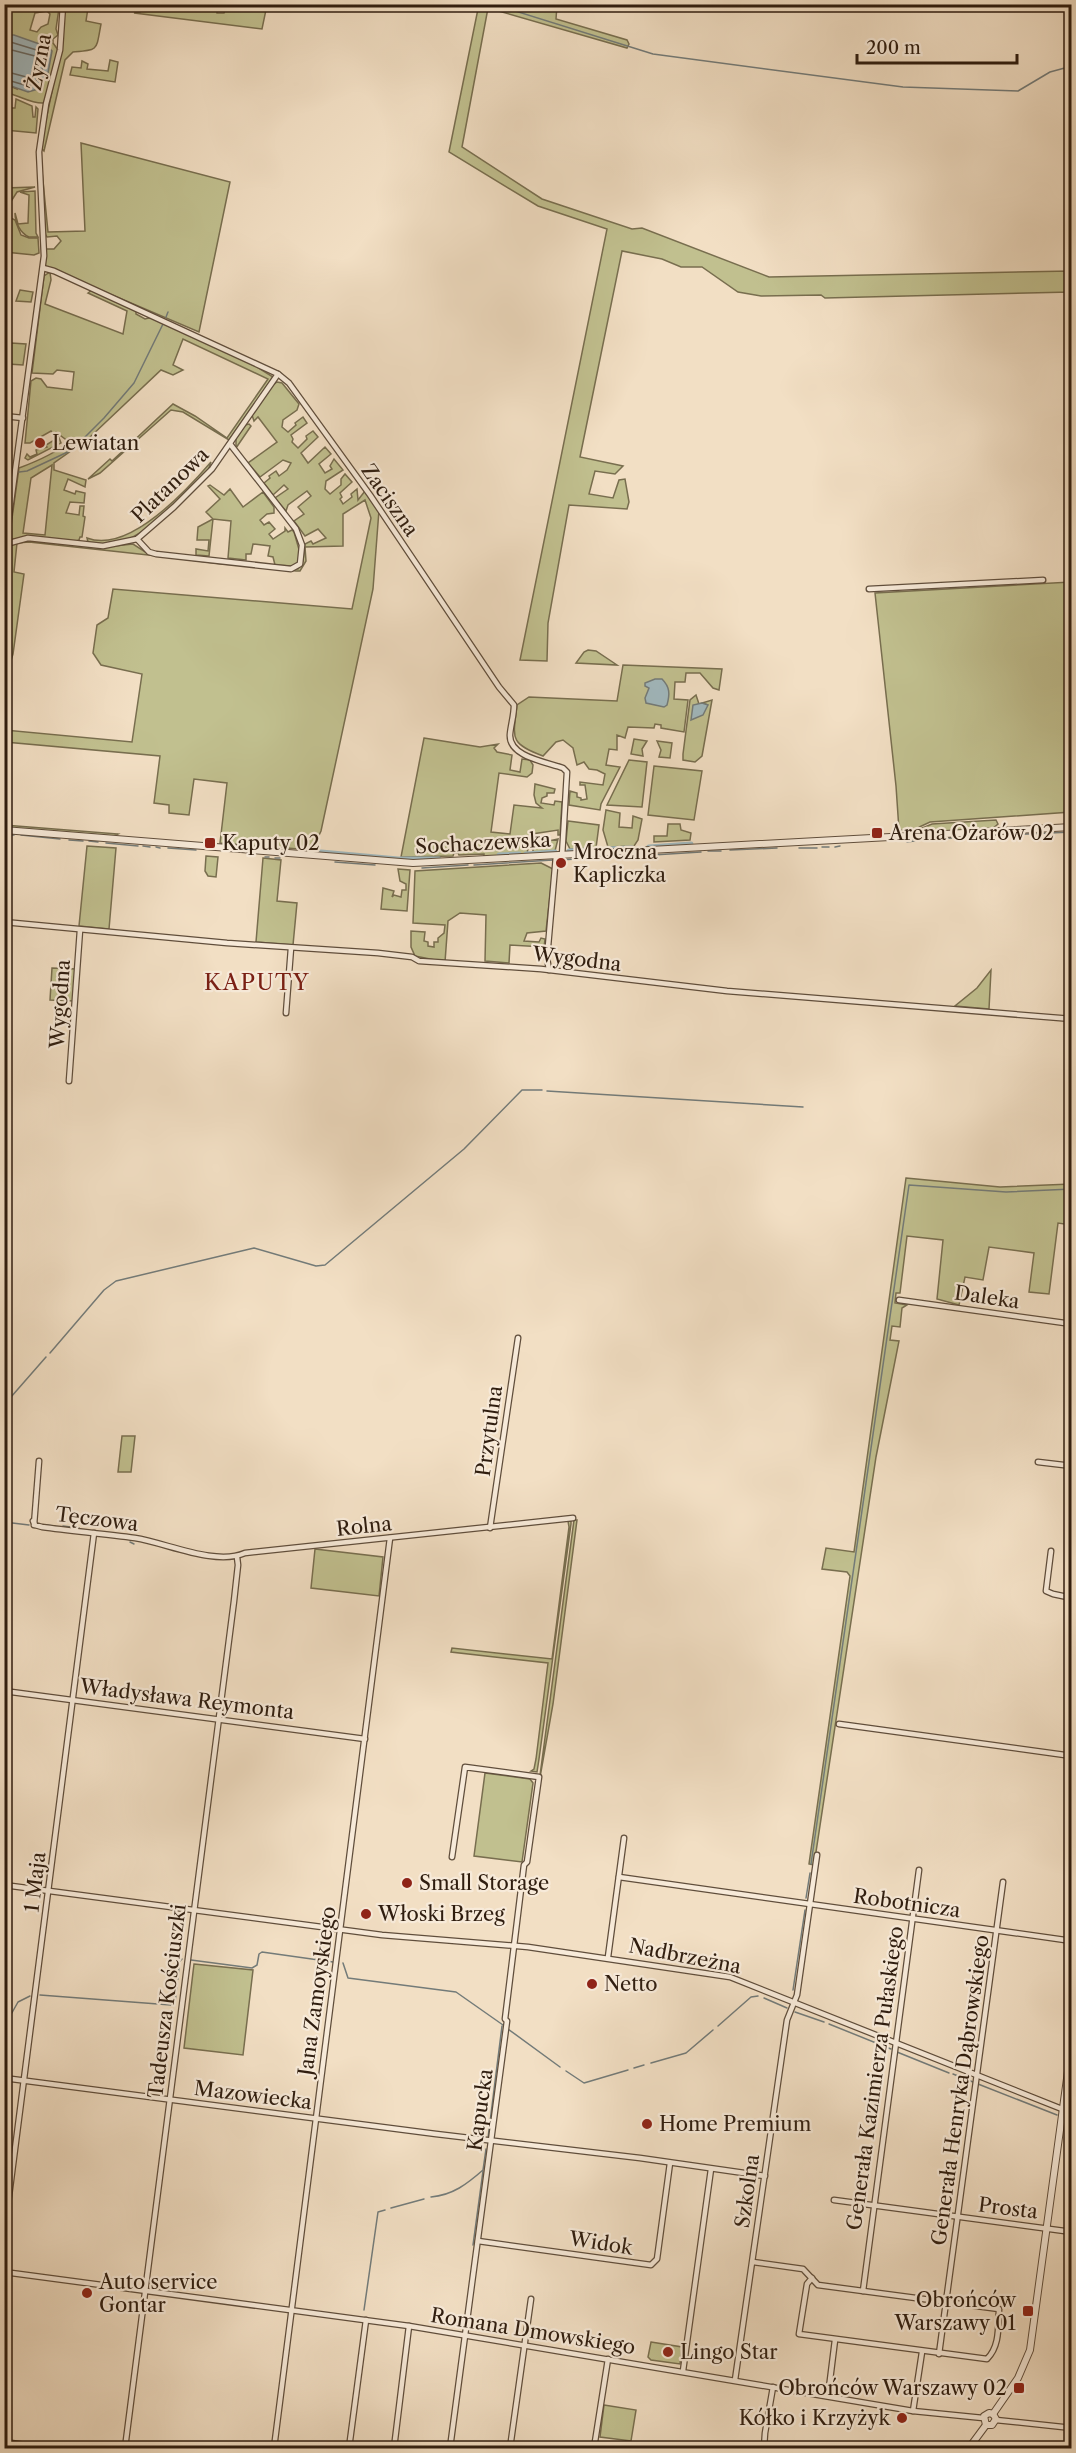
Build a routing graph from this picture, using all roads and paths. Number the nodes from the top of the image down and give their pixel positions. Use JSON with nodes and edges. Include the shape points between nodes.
{"nodes":[{"id":1,"x":63,"y":5,"type":"edge"},
{"id":2,"x":43,"y":268,"type":"junction"},
{"id":3,"x":278,"y":374,"type":"junction"},
{"id":4,"x":4,"y":416,"type":"edge"},
{"id":5,"x":23,"y":418,"type":"junction"},
{"id":6,"x":231,"y":444,"type":"junction"},
{"id":7,"x":137,"y":539,"type":"junction"},
{"id":8,"x":6,"y":544,"type":"junction"},
{"id":9,"x":5,"y":551,"type":"edge"},
{"id":10,"x":1043,"y":580,"type":"dead end"},
{"id":11,"x":869,"y":590,"type":"dead end"},
{"id":12,"x":1071,"y":827,"type":"edge"},
{"id":13,"x":4,"y":830,"type":"edge"},
{"id":14,"x":559,"y":856,"type":"junction"},
{"id":15,"x":4,"y":922,"type":"edge"},
{"id":16,"x":80,"y":930,"type":"junction"},
{"id":17,"x":291,"y":948,"type":"junction"},
{"id":18,"x":549,"y":970,"type":"junction"},
{"id":19,"x":286,"y":1013,"type":"dead end"},
{"id":20,"x":1071,"y":1019,"type":"edge"},
{"id":21,"x":69,"y":1081,"type":"dead end"},
{"id":22,"x":899,"y":1300,"type":"dead end"},
{"id":23,"x":1071,"y":1324,"type":"edge"},
{"id":24,"x":518,"y":1338,"type":"dead end"},
{"id":25,"x":39,"y":1461,"type":"dead end"},
{"id":26,"x":1038,"y":1462,"type":"dead end"},
{"id":27,"x":1071,"y":1466,"type":"edge"},
{"id":28,"x":573,"y":1518,"type":"dead end"},
{"id":29,"x":490,"y":1528,"type":"junction"},
{"id":30,"x":94,"y":1533,"type":"junction"},
{"id":31,"x":390,"y":1538,"type":"junction"},
{"id":32,"x":159,"y":1545,"type":"joint"},
{"id":33,"x":1051,"y":1551,"type":"dead end"},
{"id":34,"x":237,"y":1557,"type":"junction"},
{"id":35,"x":1071,"y":1598,"type":"edge"},
{"id":36,"x":4,"y":1691,"type":"edge"},
{"id":37,"x":74,"y":1700,"type":"junction"},
{"id":38,"x":219,"y":1719,"type":"junction"},
{"id":39,"x":839,"y":1724,"type":"dead end"},
{"id":40,"x":365,"y":1739,"type":"junction"},
{"id":41,"x":1071,"y":1756,"type":"edge"},
{"id":42,"x":624,"y":1838,"type":"dead end"},
{"id":43,"x":817,"y":1855,"type":"dead end"},
{"id":44,"x":452,"y":1857,"type":"dead end"},
{"id":45,"x":919,"y":1870,"type":"dead end"},
{"id":46,"x":619,"y":1877,"type":"junction"},
{"id":47,"x":1003,"y":1882,"type":"dead end"},
{"id":48,"x":4,"y":1885,"type":"edge"},
{"id":49,"x":49,"y":1891,"type":"junction"},
{"id":50,"x":811,"y":1904,"type":"junction"},
{"id":51,"x":194,"y":1909,"type":"junction"},
{"id":52,"x":912,"y":1919,"type":"junction"},
{"id":53,"x":341,"y":1930,"type":"junction"},
{"id":54,"x":997,"y":1930,"type":"junction"},
{"id":55,"x":1071,"y":1941,"type":"edge"},
{"id":56,"x":514,"y":1946,"type":"junction"},
{"id":57,"x":608,"y":1958,"type":"junction"},
{"id":58,"x":794,"y":2003,"type":"junction"},
{"id":59,"x":1071,"y":2042,"type":"edge"},
{"id":60,"x":894,"y":2043,"type":"junction"},
{"id":61,"x":975,"y":2075,"type":"junction"},
{"id":62,"x":4,"y":2078,"type":"edge"},
{"id":63,"x":24,"y":2081,"type":"junction"},
{"id":64,"x":170,"y":2100,"type":"junction"},
{"id":65,"x":1063,"y":2109,"type":"junction"},
{"id":66,"x":1071,"y":2113,"type":"edge"},
{"id":67,"x":315,"y":2118,"type":"junction"},
{"id":68,"x":490,"y":2140,"type":"junction"},
{"id":69,"x":670,"y":2163,"type":"junction"},
{"id":70,"x":711,"y":2169,"type":"junction"},
{"id":71,"x":765,"y":2176,"type":"junction"},
{"id":72,"x":834,"y":2200,"type":"dead end"},
{"id":73,"x":872,"y":2206,"type":"junction"},
{"id":74,"x":957,"y":2217,"type":"junction"},
{"id":75,"x":1046,"y":2229,"type":"junction"},
{"id":76,"x":1071,"y":2232,"type":"edge"},
{"id":77,"x":4,"y":2235,"type":"edge"},
{"id":78,"x":478,"y":2241,"type":"junction"},
{"id":79,"x":753,"y":2262,"type":"junction"},
{"id":80,"x":4,"y":2272,"type":"edge"},
{"id":81,"x":812,"y":2278,"type":"junction"},
{"id":82,"x":146,"y":2290,"type":"junction"},
{"id":83,"x":862,"y":2291,"type":"junction"},
{"id":84,"x":531,"y":2299,"type":"dead end"},
{"id":85,"x":946,"y":2302,"type":"junction"},
{"id":86,"x":291,"y":2309,"type":"junction"},
{"id":87,"x":366,"y":2320,"type":"junction"},
{"id":88,"x":410,"y":2326,"type":"junction"},
{"id":89,"x":464,"y":2336,"type":"junction"},
{"id":90,"x":835,"y":2340,"type":"junction"},
{"id":91,"x":525,"y":2346,"type":"junction"},
{"id":92,"x":922,"y":2352,"type":"junction"},
{"id":93,"x":939,"y":2354,"type":"junction"},
{"id":94,"x":609,"y":2359,"type":"junction"},
{"id":95,"x":683,"y":2371,"type":"junction"},
{"id":96,"x":735,"y":2380,"type":"junction"},
{"id":97,"x":773,"y":2387,"type":"junction"},
{"id":98,"x":828,"y":2396,"type":"junction"},
{"id":99,"x":913,"y":2411,"type":"junction"},
{"id":100,"x":994,"y":2417,"type":"junction"},
{"id":101,"x":984,"y":2422,"type":"junction"},
{"id":102,"x":1071,"y":2428,"type":"edge"},
{"id":103,"x":4,"y":2442,"type":"edge"},
{"id":104,"x":47,"y":2448,"type":"edge"},
{"id":105,"x":125,"y":2448,"type":"edge"},
{"id":106,"x":274,"y":2448,"type":"edge"},
{"id":107,"x":349,"y":2448,"type":"edge"},
{"id":108,"x":394,"y":2448,"type":"edge"},
{"id":109,"x":450,"y":2448,"type":"edge"},
{"id":110,"x":510,"y":2448,"type":"edge"},
{"id":111,"x":594,"y":2448,"type":"edge"},
{"id":112,"x":764,"y":2448,"type":"edge"},
{"id":113,"x":969,"y":2448,"type":"edge"}],
"edges":[{"from":1,"to":2,"type":"street","name":"Żyzna","via":[[60,50],[39,152]]},
{"from":2,"to":3,"type":"street","name":"Zaciszna"},
{"from":2,"to":5,"type":"street","name":"Żyzna"},
{"from":3,"to":6,"type":"street","name":"Platanowa"},
{"from":3,"to":14,"type":"street","name":"Zaciszna","via":[[289,383],[370,495],[514,705],[510,737],[515,747],[567,772]]},
{"from":4,"to":5,"type":"street"},
{"from":5,"to":8,"type":"street","name":"Żyzna"},
{"from":6,"to":7,"type":"street","name":"Platanowa","via":[[212,469]]},
{"from":6,"to":7,"type":"street","via":[[296,529],[302,545],[300,564],[291,569],[156,554]]},
{"from":7,"to":8,"type":"street","name":"Platanowa","via":[[103,546],[28,538]]},
{"from":8,"to":9,"type":"street","name":"Żyzna"},
{"from":10,"to":11,"type":"street"},
{"from":12,"to":14,"type":"street","name":"Sochaczewska"},
{"from":13,"to":14,"type":"street","name":"Sochaczewska","via":[[413,863]]},
{"from":14,"to":18,"type":"street"},
{"from":15,"to":16,"type":"street","name":"Wygodna"},
{"from":16,"to":17,"type":"street","name":"Wygodna"},
{"from":16,"to":21,"type":"street","name":"Wygodna"},
{"from":17,"to":18,"type":"street","name":"Wygodna"},
{"from":17,"to":19,"type":"street"},
{"from":18,"to":20,"type":"street","name":"Wygodna","via":[[727,991]]},
{"from":22,"to":23,"type":"street","name":"Daleka"},
{"from":24,"to":29,"type":"street","name":"Przytulna"},
{"from":25,"to":30,"type":"street","name":"Tęczowa","via":[[34,1523]]},
{"from":26,"to":27,"type":"street"},
{"from":28,"to":29,"type":"street","name":"Rolna"},
{"from":29,"to":31,"type":"street","name":"Rolna"},
{"from":30,"to":32,"type":"street","name":"Tęczowa"},
{"from":30,"to":37,"type":"street","name":"1 Maja"},
{"from":31,"to":34,"type":"street","name":"Rolna"},
{"from":31,"to":40,"type":"street","name":"Jana Zamoyskiego"},
{"from":32,"to":34,"type":"street","name":"Rolna"},
{"from":33,"to":35,"type":"street","via":[[1046,1591]]},
{"from":34,"to":38,"type":"street","name":"Tadeusza Kościuszki"},
{"from":36,"to":37,"type":"street","name":"Władysława Reymonta"},
{"from":37,"to":38,"type":"street","name":"Władysława Reymonta"},
{"from":37,"to":49,"type":"street","name":"1 Maja"},
{"from":38,"to":40,"type":"street","name":"Władysława Reymonta"},
{"from":38,"to":51,"type":"street","name":"Tadeusza Kościuszki"},
{"from":39,"to":41,"type":"street"},
{"from":40,"to":53,"type":"street","name":"Jana Zamoyskiego"},
{"from":42,"to":46,"type":"street"},
{"from":43,"to":50,"type":"street","name":"Szkolna"},
{"from":44,"to":56,"type":"street","name":"Kapucka","via":[[465,1767],[539,1777]]},
{"from":45,"to":52,"type":"street","name":"Generała Kazimierza Pułaskiego"},
{"from":46,"to":50,"type":"street","name":"Robotnicza"},
{"from":46,"to":57,"type":"street"},
{"from":47,"to":54,"type":"street","name":"Generała Henryka Dąbrowskiego"},
{"from":48,"to":49,"type":"street","name":"Nadbrzeżna"},
{"from":49,"to":51,"type":"street","name":"Nadbrzeżna"},
{"from":49,"to":63,"type":"street","name":"1 Maja"},
{"from":50,"to":52,"type":"street","name":"Robotnicza"},
{"from":50,"to":58,"type":"street","name":"Szkolna"},
{"from":51,"to":53,"type":"street","name":"Nadbrzeżna"},
{"from":51,"to":64,"type":"street","name":"Tadeusza Kościuszki"},
{"from":52,"to":54,"type":"street","name":"Robotnicza"},
{"from":52,"to":60,"type":"street","name":"Generała Kazimierza Pułaskiego"},
{"from":53,"to":56,"type":"street","name":"Nadbrzeżna"},
{"from":53,"to":67,"type":"street","name":"Jana Zamoyskiego"},
{"from":54,"to":55,"type":"street","name":"Robotnicza"},
{"from":54,"to":61,"type":"street","name":"Generała Henryka Dąbrowskiego"},
{"from":56,"to":57,"type":"street","name":"Nadbrzeżna"},
{"from":56,"to":68,"type":"street","name":"Kapucka"},
{"from":57,"to":58,"type":"street","name":"Nadbrzeżna","via":[[730,1977]]},
{"from":58,"to":60,"type":"street","name":"Nadbrzeżna"},
{"from":58,"to":71,"type":"street","name":"Szkolna","via":[[787,2020]]},
{"from":59,"to":65,"type":"street"},
{"from":60,"to":61,"type":"street","name":"Nadbrzeżna"},
{"from":60,"to":73,"type":"street","name":"Generała Kazimierza Pułaskiego"},
{"from":61,"to":65,"type":"street","name":"Nadbrzeżna"},
{"from":61,"to":74,"type":"street","name":"Generała Henryka Dąbrowskiego"},
{"from":62,"to":63,"type":"street","name":"Mazowiecka"},
{"from":63,"to":64,"type":"street","name":"Mazowiecka"},
{"from":63,"to":77,"type":"street","name":"1 Maja"},
{"from":64,"to":67,"type":"street","name":"Mazowiecka"},
{"from":64,"to":82,"type":"street","name":"Tadeusza Kościuszki"},
{"from":65,"to":66,"type":"street","name":"Nadbrzeżna"},
{"from":65,"to":75,"type":"street"},
{"from":67,"to":68,"type":"street","name":"Mazowiecka"},
{"from":67,"to":86,"type":"street","name":"Jana Zamoyskiego"},
{"from":68,"to":69,"type":"street","name":"Mazowiecka"},
{"from":68,"to":78,"type":"street","name":"Kapucka"},
{"from":69,"to":70,"type":"street","name":"Mazowiecka"},
{"from":69,"to":78,"type":"street","name":"Widok","via":[[657,2259],[651,2265]]},
{"from":70,"to":71,"type":"street","name":"Mazowiecka"},
{"from":70,"to":95,"type":"street"},
{"from":71,"to":79,"type":"street","name":"Szkolna"},
{"from":72,"to":73,"type":"street","name":"Prosta"},
{"from":73,"to":74,"type":"street","name":"Prosta"},
{"from":73,"to":83,"type":"street","name":"Generała Kazimierza Pułaskiego"},
{"from":74,"to":75,"type":"street","name":"Prosta"},
{"from":74,"to":85,"type":"street","name":"Generała Henryka Dąbrowskiego"},
{"from":75,"to":76,"type":"street","name":"Prosta"},
{"from":75,"to":100,"type":"street","via":[[1027,2359]]},
{"from":78,"to":89,"type":"street","name":"Kapucka"},
{"from":79,"to":81,"type":"street","via":[[802,2269]]},
{"from":79,"to":96,"type":"street","name":"Szkolna"},
{"from":80,"to":82,"type":"street","name":"Romana Dmowskiego"},
{"from":81,"to":83,"type":"street","via":[[818,2285]]},
{"from":81,"to":90,"type":"street","via":[[807,2284],[799,2334]]},
{"from":82,"to":86,"type":"street","name":"Romana Dmowskiego"},
{"from":82,"to":105,"type":"street","name":"Tadeusza Kościuszki"},
{"from":83,"to":85,"type":"street"},
{"from":84,"to":91,"type":"street"},
{"from":85,"to":93,"type":"street","name":"Generała Henryka Dąbrowskiego"},
{"from":85,"to":93,"type":"street","via":[[999,2309],[996,2345],[987,2359]]},
{"from":86,"to":87,"type":"street","name":"Romana Dmowskiego"},
{"from":86,"to":106,"type":"street","name":"Jana Zamoyskiego"},
{"from":87,"to":88,"type":"street","name":"Romana Dmowskiego"},
{"from":87,"to":107,"type":"street"},
{"from":88,"to":89,"type":"street","name":"Romana Dmowskiego"},
{"from":88,"to":108,"type":"street"},
{"from":89,"to":91,"type":"street","name":"Romana Dmowskiego"},
{"from":89,"to":109,"type":"street","name":"Kapucka"},
{"from":90,"to":92,"type":"street"},
{"from":90,"to":98,"type":"street"},
{"from":91,"to":94,"type":"street","name":"Romana Dmowskiego"},
{"from":91,"to":110,"type":"street"},
{"from":92,"to":93,"type":"street"},
{"from":92,"to":99,"type":"street"},
{"from":94,"to":95,"type":"street","name":"Romana Dmowskiego"},
{"from":94,"to":111,"type":"street"},
{"from":95,"to":96,"type":"street","name":"Romana Dmowskiego"},
{"from":96,"to":97,"type":"street","name":"Romana Dmowskiego"},
{"from":97,"to":98,"type":"street","name":"Romana Dmowskiego"},
{"from":97,"to":112,"type":"street"},
{"from":98,"to":99,"type":"street","name":"Romana Dmowskiego"},
{"from":99,"to":101,"type":"street","name":"Romana Dmowskiego"},
{"from":100,"to":101,"type":"street","via":[[987,2414]]},
{"from":100,"to":101,"type":"street","via":[[992,2426]]},
{"from":100,"to":102,"type":"street"},
{"from":101,"to":113,"type":"street"},
{"from":103,"to":104,"type":"street"}]}
